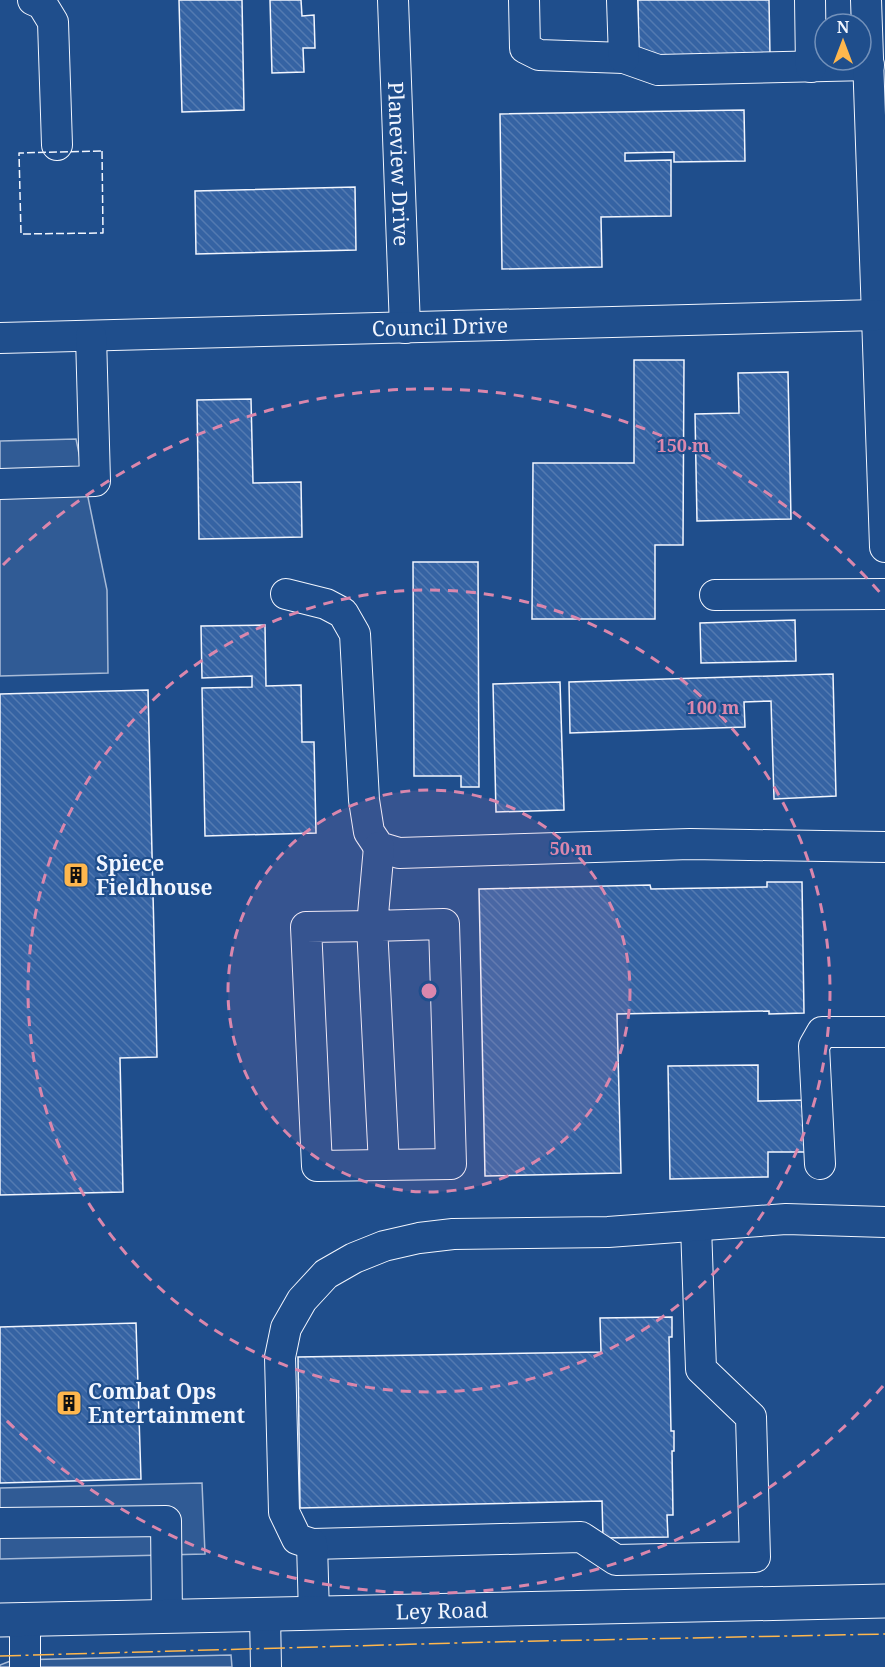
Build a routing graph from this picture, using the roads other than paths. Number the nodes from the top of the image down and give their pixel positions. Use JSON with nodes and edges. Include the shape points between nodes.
{"nodes":[{"id":1,"x":33,"y":0,"type":"edge"},
{"id":2,"x":393,"y":0,"type":"edge"},
{"id":3,"x":524,"y":0,"type":"edge"},
{"id":4,"x":622,"y":0,"type":"edge"},
{"id":5,"x":810,"y":0,"type":"edge"},
{"id":6,"x":624,"y":58,"type":"junction"},
{"id":7,"x":811,"y":67,"type":"joint"},
{"id":8,"x":869,"y":72,"type":"edge"},
{"id":9,"x":57,"y":145,"type":"dead end"},
{"id":10,"x":877,"y":315,"type":"junction"},
{"id":11,"x":405,"y":328,"type":"junction"},
{"id":12,"x":91,"y":336,"type":"junction"},
{"id":13,"x":0,"y":338,"type":"edge"},
{"id":14,"x":0,"y":484,"type":"edge"},
{"id":15,"x":885,"y":547,"type":"edge"},
{"id":16,"x":286,"y":594,"type":"dead end"},
{"id":17,"x":885,"y":594,"type":"edge"},
{"id":18,"x":715,"y":595,"type":"dead end"},
{"id":19,"x":379,"y":847,"type":"junction"},
{"id":20,"x":885,"y":847,"type":"edge"},
{"id":21,"x":372,"y":926,"type":"junction"},
{"id":22,"x":885,"y":1032,"type":"edge"},
{"id":23,"x":820,"y":1164,"type":"dead end"},
{"id":24,"x":384,"y":1165,"type":"junction"},
{"id":25,"x":885,"y":1222,"type":"edge"},
{"id":26,"x":696,"y":1226,"type":"junction"},
{"id":27,"x":0,"y":1523,"type":"edge"},
{"id":28,"x":312,"y":1544,"type":"junction"},
{"id":29,"x":885,"y":1602,"type":"edge"},
{"id":30,"x":314,"y":1614,"type":"junction"},
{"id":31,"x":265,"y":1615,"type":"junction"},
{"id":32,"x":167,"y":1617,"type":"junction"},
{"id":33,"x":13,"y":1620,"type":"edge"},
{"id":34,"x":26,"y":1667,"type":"edge"},
{"id":35,"x":266,"y":1667,"type":"edge"}],
"edges":[{"from":1,"to":9,"type":"street","via":[[42,4],[53,22]]},
{"from":2,"to":11,"type":"street","name":"Planeview Drive"},
{"from":3,"to":6,"type":"street","via":[[525,48],[539,55]]},
{"from":4,"to":6,"type":"street"},
{"from":5,"to":7,"type":"street"},
{"from":6,"to":7,"type":"street","via":[[658,70]]},
{"from":8,"to":10,"type":"street"},
{"from":10,"to":11,"type":"street","name":"Council Drive"},
{"from":10,"to":15,"type":"street"},
{"from":11,"to":12,"type":"street","name":"Council Drive"},
{"from":12,"to":13,"type":"street","name":"Council Drive"},
{"from":12,"to":14,"type":"street","via":[[95,481]]},
{"from":16,"to":19,"type":"street","via":[[326,604],[343,613],[355,634],[364,800],[369,832]]},
{"from":17,"to":18,"type":"street"},
{"from":19,"to":20,"type":"street","via":[[399,852],[690,844]]},
{"from":19,"to":21,"type":"street"},
{"from":21,"to":24,"type":"street"},
{"from":21,"to":24,"type":"street","via":[[306,927],[317,1166]]},
{"from":21,"to":24,"type":"street","via":[[444,924],[452,1164]]},
{"from":22,"to":23,"type":"street","via":[[822,1032],[814,1046]]},
{"from":25,"to":26,"type":"street","via":[[786,1219]]},
{"from":26,"to":28,"type":"street","via":[[419,1238],[384,1246],[326,1274],[302,1300],[286,1328],[280,1357],[284,1512],[297,1539]]},
{"from":26,"to":28,"type":"street","via":[[701,1370],[751,1417],[755,1557],[616,1560],[580,1538]]},
{"from":27,"to":32,"type":"street","via":[[166,1521]]},
{"from":28,"to":30,"type":"street"},
{"from":29,"to":30,"type":"main road","name":"Ley Road"},
{"from":30,"to":31,"type":"main road","name":"Ley Road"},
{"from":31,"to":32,"type":"main road","name":"Ley Road"},
{"from":31,"to":35,"type":"street"},
{"from":32,"to":33,"type":"main road","name":"Ley Road"},
{"from":33,"to":34,"type":"street"}]}
